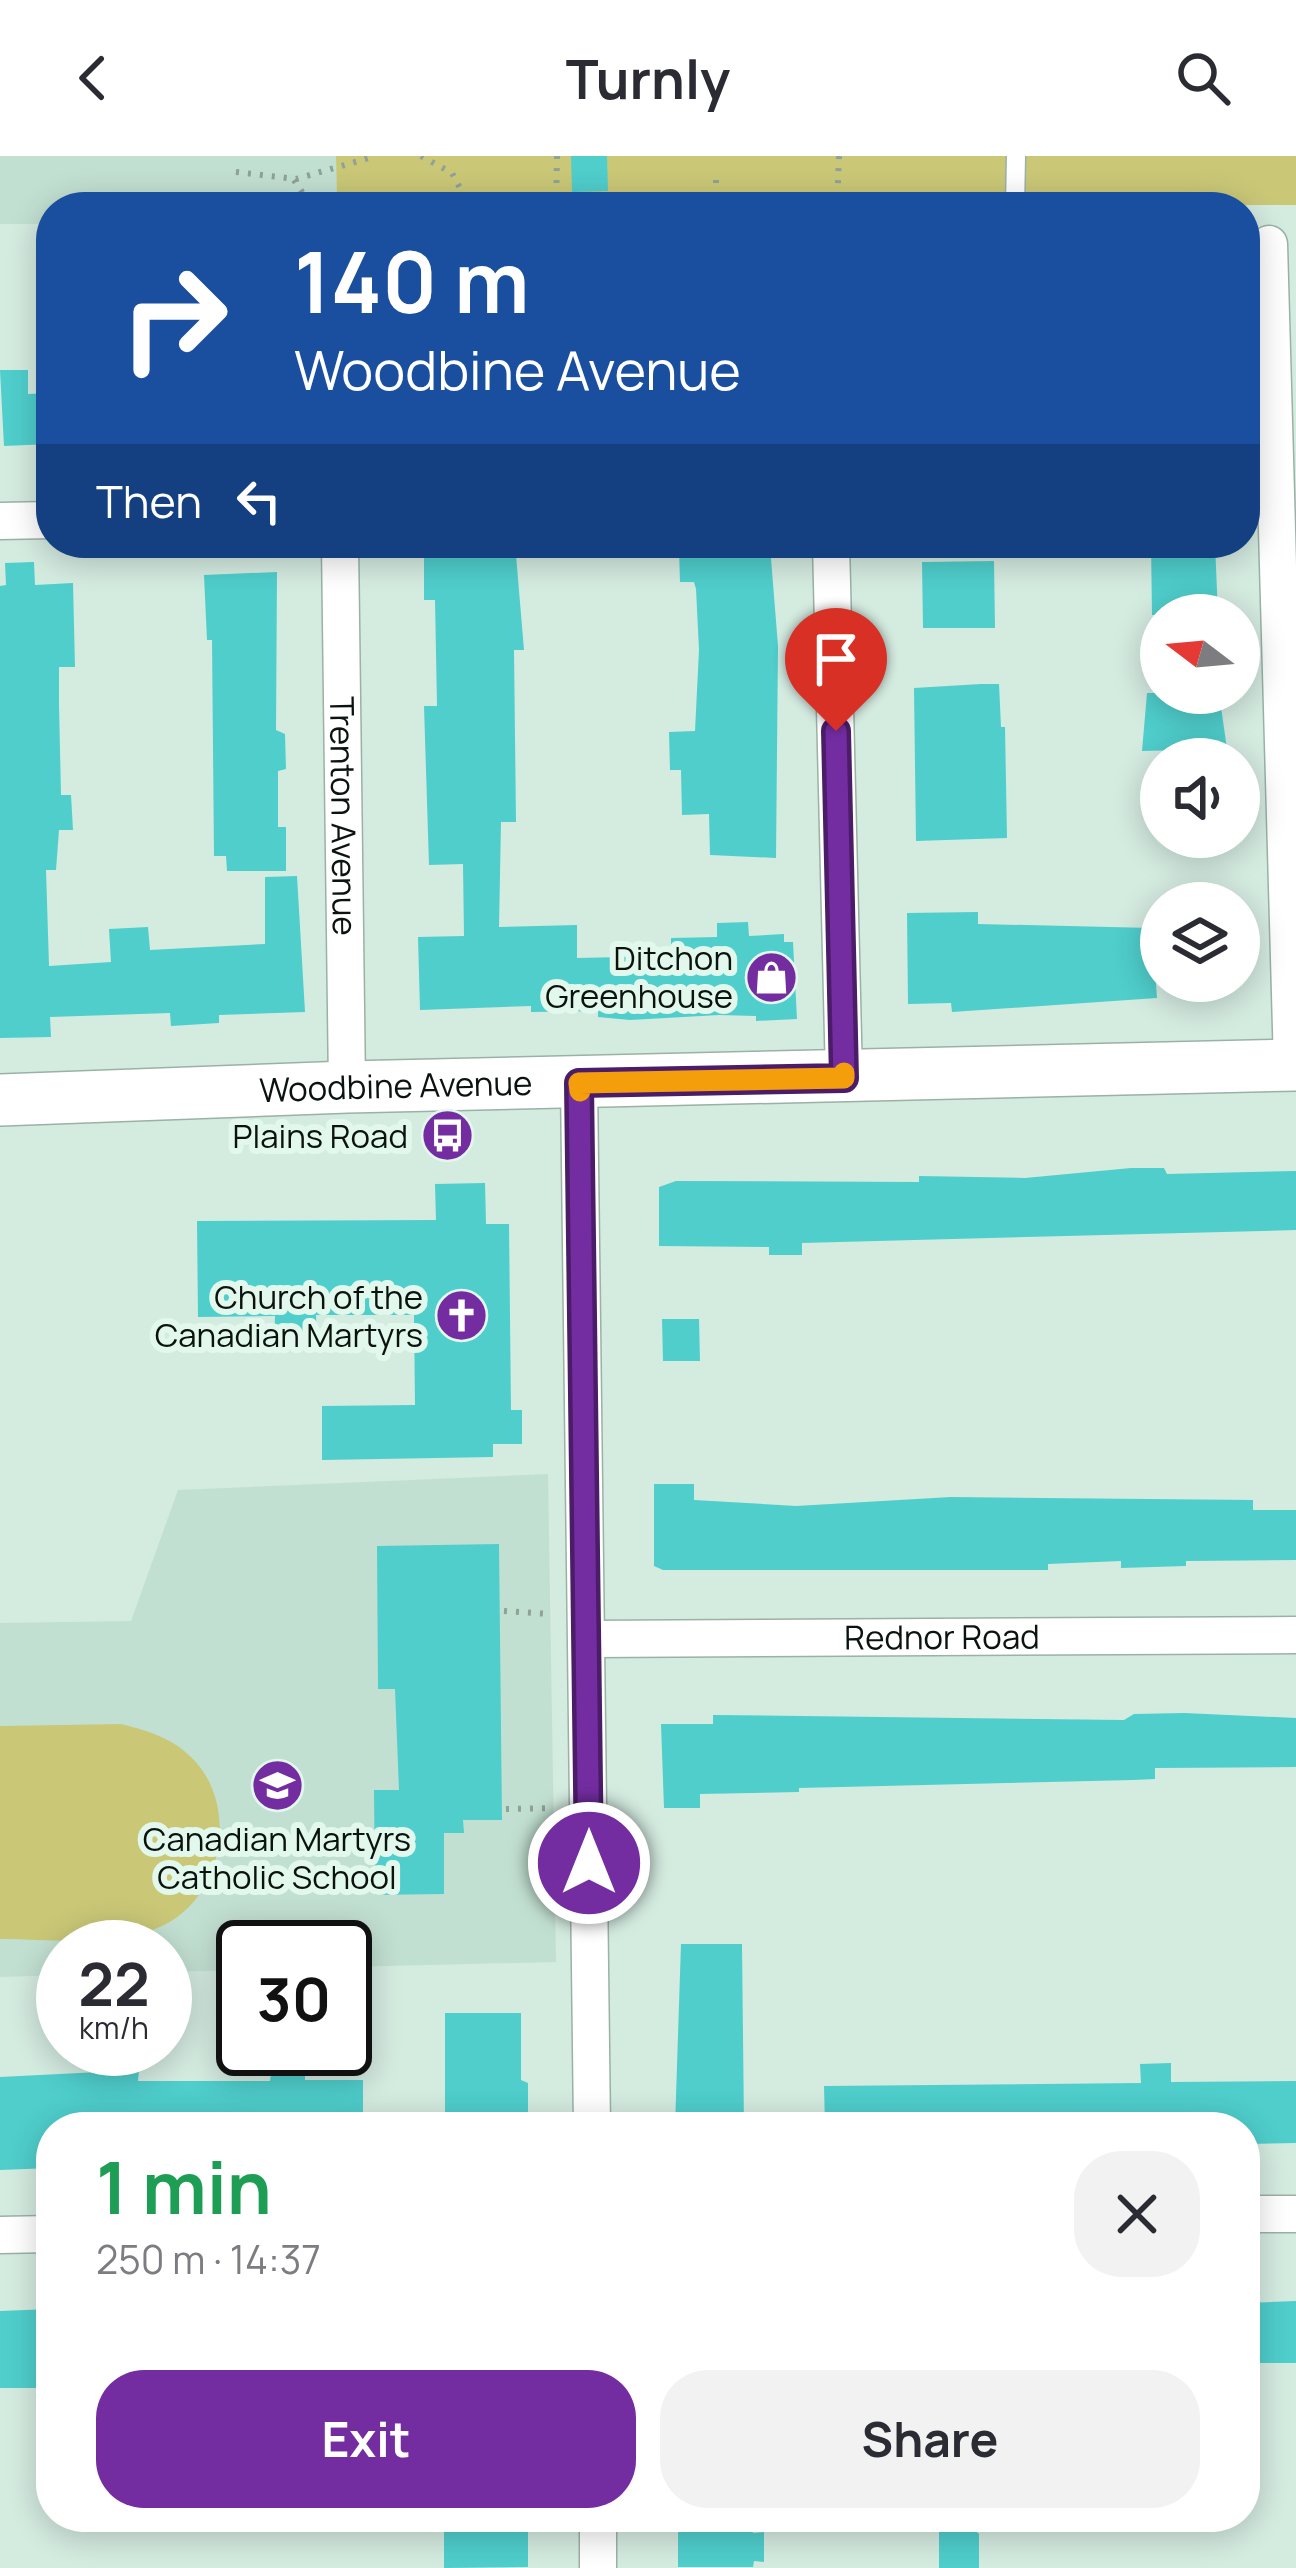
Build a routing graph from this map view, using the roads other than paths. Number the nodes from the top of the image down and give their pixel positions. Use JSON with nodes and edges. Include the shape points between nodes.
{"nodes":[{"id":1,"x":1016,"y":156,"type":"edge"},
{"id":2,"x":1015,"y":192,"type":"edge"},
{"id":3,"x":1270,"y":244,"type":"edge"},
{"id":4,"x":0,"y":520,"type":"edge"},
{"id":5,"x":36,"y":520,"type":"edge"},
{"id":6,"x":340,"y":558,"type":"edge"},
{"id":7,"x":831,"y":558,"type":"edge"},
{"id":8,"x":1294,"y":1065,"type":"edge"},
{"id":9,"x":844,"y":1078,"type":"junction"},
{"id":10,"x":579,"y":1083,"type":"junction"},
{"id":11,"x":346,"y":1087,"type":"junction"},
{"id":12,"x":0,"y":1100,"type":"edge"},
{"id":13,"x":1296,"y":1636,"type":"edge"},
{"id":14,"x":588,"y":1639,"type":"junction"},
{"id":15,"x":592,"y":2112,"type":"edge"},
{"id":16,"x":1260,"y":2214,"type":"edge"},
{"id":17,"x":1296,"y":2214,"type":"edge"},
{"id":18,"x":36,"y":2234,"type":"edge"},
{"id":19,"x":0,"y":2235,"type":"edge"},
{"id":20,"x":598,"y":2532,"type":"edge"},
{"id":21,"x":598,"y":2568,"type":"edge"}],
"edges":[{"from":1,"to":2,"type":"lane"},
{"from":3,"to":8,"type":"street"},
{"from":4,"to":5,"type":"street"},
{"from":6,"to":11,"type":"street","name":"Trenton Avenue"},
{"from":7,"to":9,"type":"street"},
{"from":8,"to":9,"type":"main road","name":"Woodbine Avenue"},
{"from":9,"to":10,"type":"main road","name":"Woodbine Avenue"},
{"from":10,"to":11,"type":"main road","name":"Woodbine Avenue"},
{"from":10,"to":14,"type":"street"},
{"from":11,"to":12,"type":"main road","name":"Woodbine Avenue"},
{"from":13,"to":14,"type":"street","name":"Rednor Road"},
{"from":14,"to":15,"type":"street"},
{"from":16,"to":17,"type":"street"},
{"from":18,"to":19,"type":"street"},
{"from":20,"to":21,"type":"street"}]}
